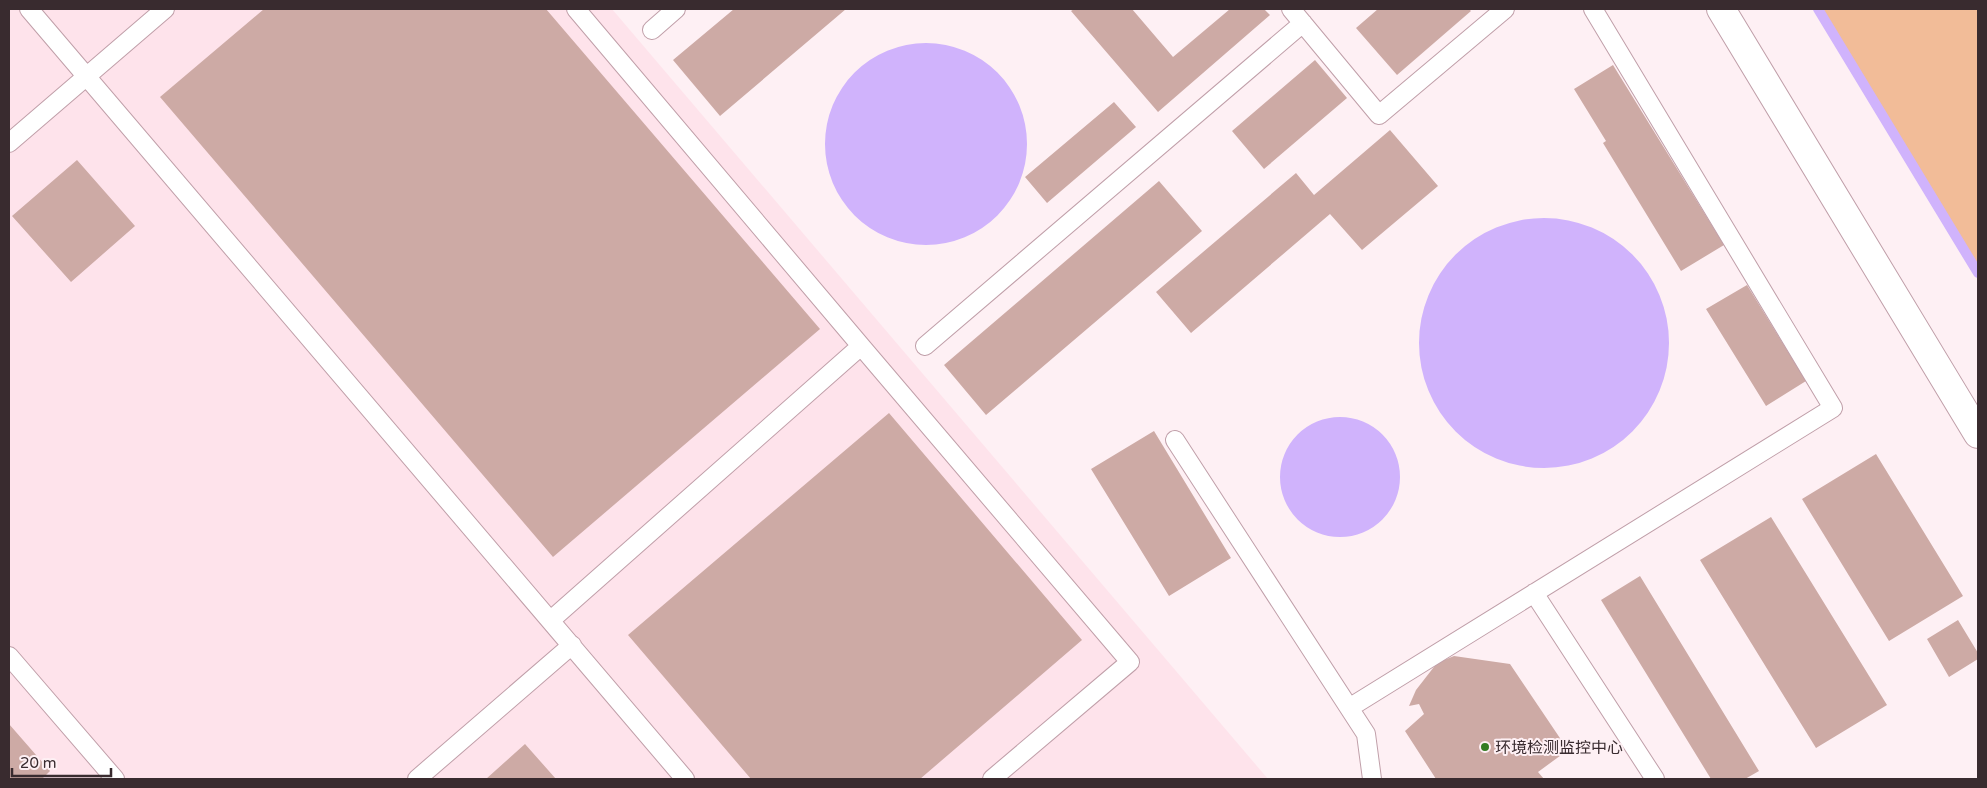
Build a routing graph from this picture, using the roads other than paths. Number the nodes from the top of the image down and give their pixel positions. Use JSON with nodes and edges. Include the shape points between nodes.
{"nodes":[{"id":1,"x":29,"y":9,"type":"edge"},
{"id":2,"x":165,"y":9,"type":"edge"},
{"id":3,"x":576,"y":9,"type":"edge"},
{"id":4,"x":676,"y":9,"type":"edge"},
{"id":5,"x":1291,"y":9,"type":"edge"},
{"id":6,"x":1505,"y":9,"type":"edge"},
{"id":7,"x":1593,"y":9,"type":"edge"},
{"id":8,"x":1721,"y":9,"type":"edge"},
{"id":9,"x":1303,"y":23,"type":"junction"},
{"id":10,"x":652,"y":30,"type":"dead end"},
{"id":11,"x":86,"y":76,"type":"junction"},
{"id":12,"x":9,"y":143,"type":"edge"},
{"id":13,"x":862,"y":346,"type":"junction"},
{"id":14,"x":925,"y":346,"type":"dead end"},
{"id":15,"x":1978,"y":434,"type":"edge"},
{"id":16,"x":1175,"y":440,"type":"dead end"},
{"id":17,"x":1534,"y":594,"type":"junction"},
{"id":18,"x":551,"y":620,"type":"junction"},
{"id":19,"x":572,"y":645,"type":"junction"},
{"id":20,"x":9,"y":656,"type":"edge"},
{"id":21,"x":1349,"y":708,"type":"junction"},
{"id":22,"x":115,"y":779,"type":"edge"},
{"id":23,"x":417,"y":779,"type":"edge"},
{"id":24,"x":685,"y":779,"type":"edge"},
{"id":25,"x":992,"y":779,"type":"edge"},
{"id":26,"x":1372,"y":779,"type":"edge"},
{"id":27,"x":1655,"y":779,"type":"edge"}],
"edges":[{"from":1,"to":11,"type":"lane"},
{"from":2,"to":11,"type":"lane"},
{"from":3,"to":13,"type":"lane"},
{"from":4,"to":10,"type":"lane"},
{"from":5,"to":9,"type":"lane"},
{"from":6,"to":9,"type":"lane","via":[[1379,115]]},
{"from":7,"to":17,"type":"lane","via":[[1833,408]]},
{"from":8,"to":15,"type":"street"},
{"from":9,"to":14,"type":"lane"},
{"from":11,"to":12,"type":"lane"},
{"from":11,"to":18,"type":"lane"},
{"from":13,"to":18,"type":"lane"},
{"from":13,"to":25,"type":"lane","via":[[1130,662]]},
{"from":16,"to":21,"type":"lane"},
{"from":17,"to":21,"type":"lane"},
{"from":17,"to":27,"type":"lane"},
{"from":18,"to":19,"type":"lane"},
{"from":19,"to":23,"type":"lane"},
{"from":19,"to":24,"type":"lane"},
{"from":20,"to":22,"type":"lane"},
{"from":21,"to":26,"type":"lane","via":[[1366,734]]}]}
